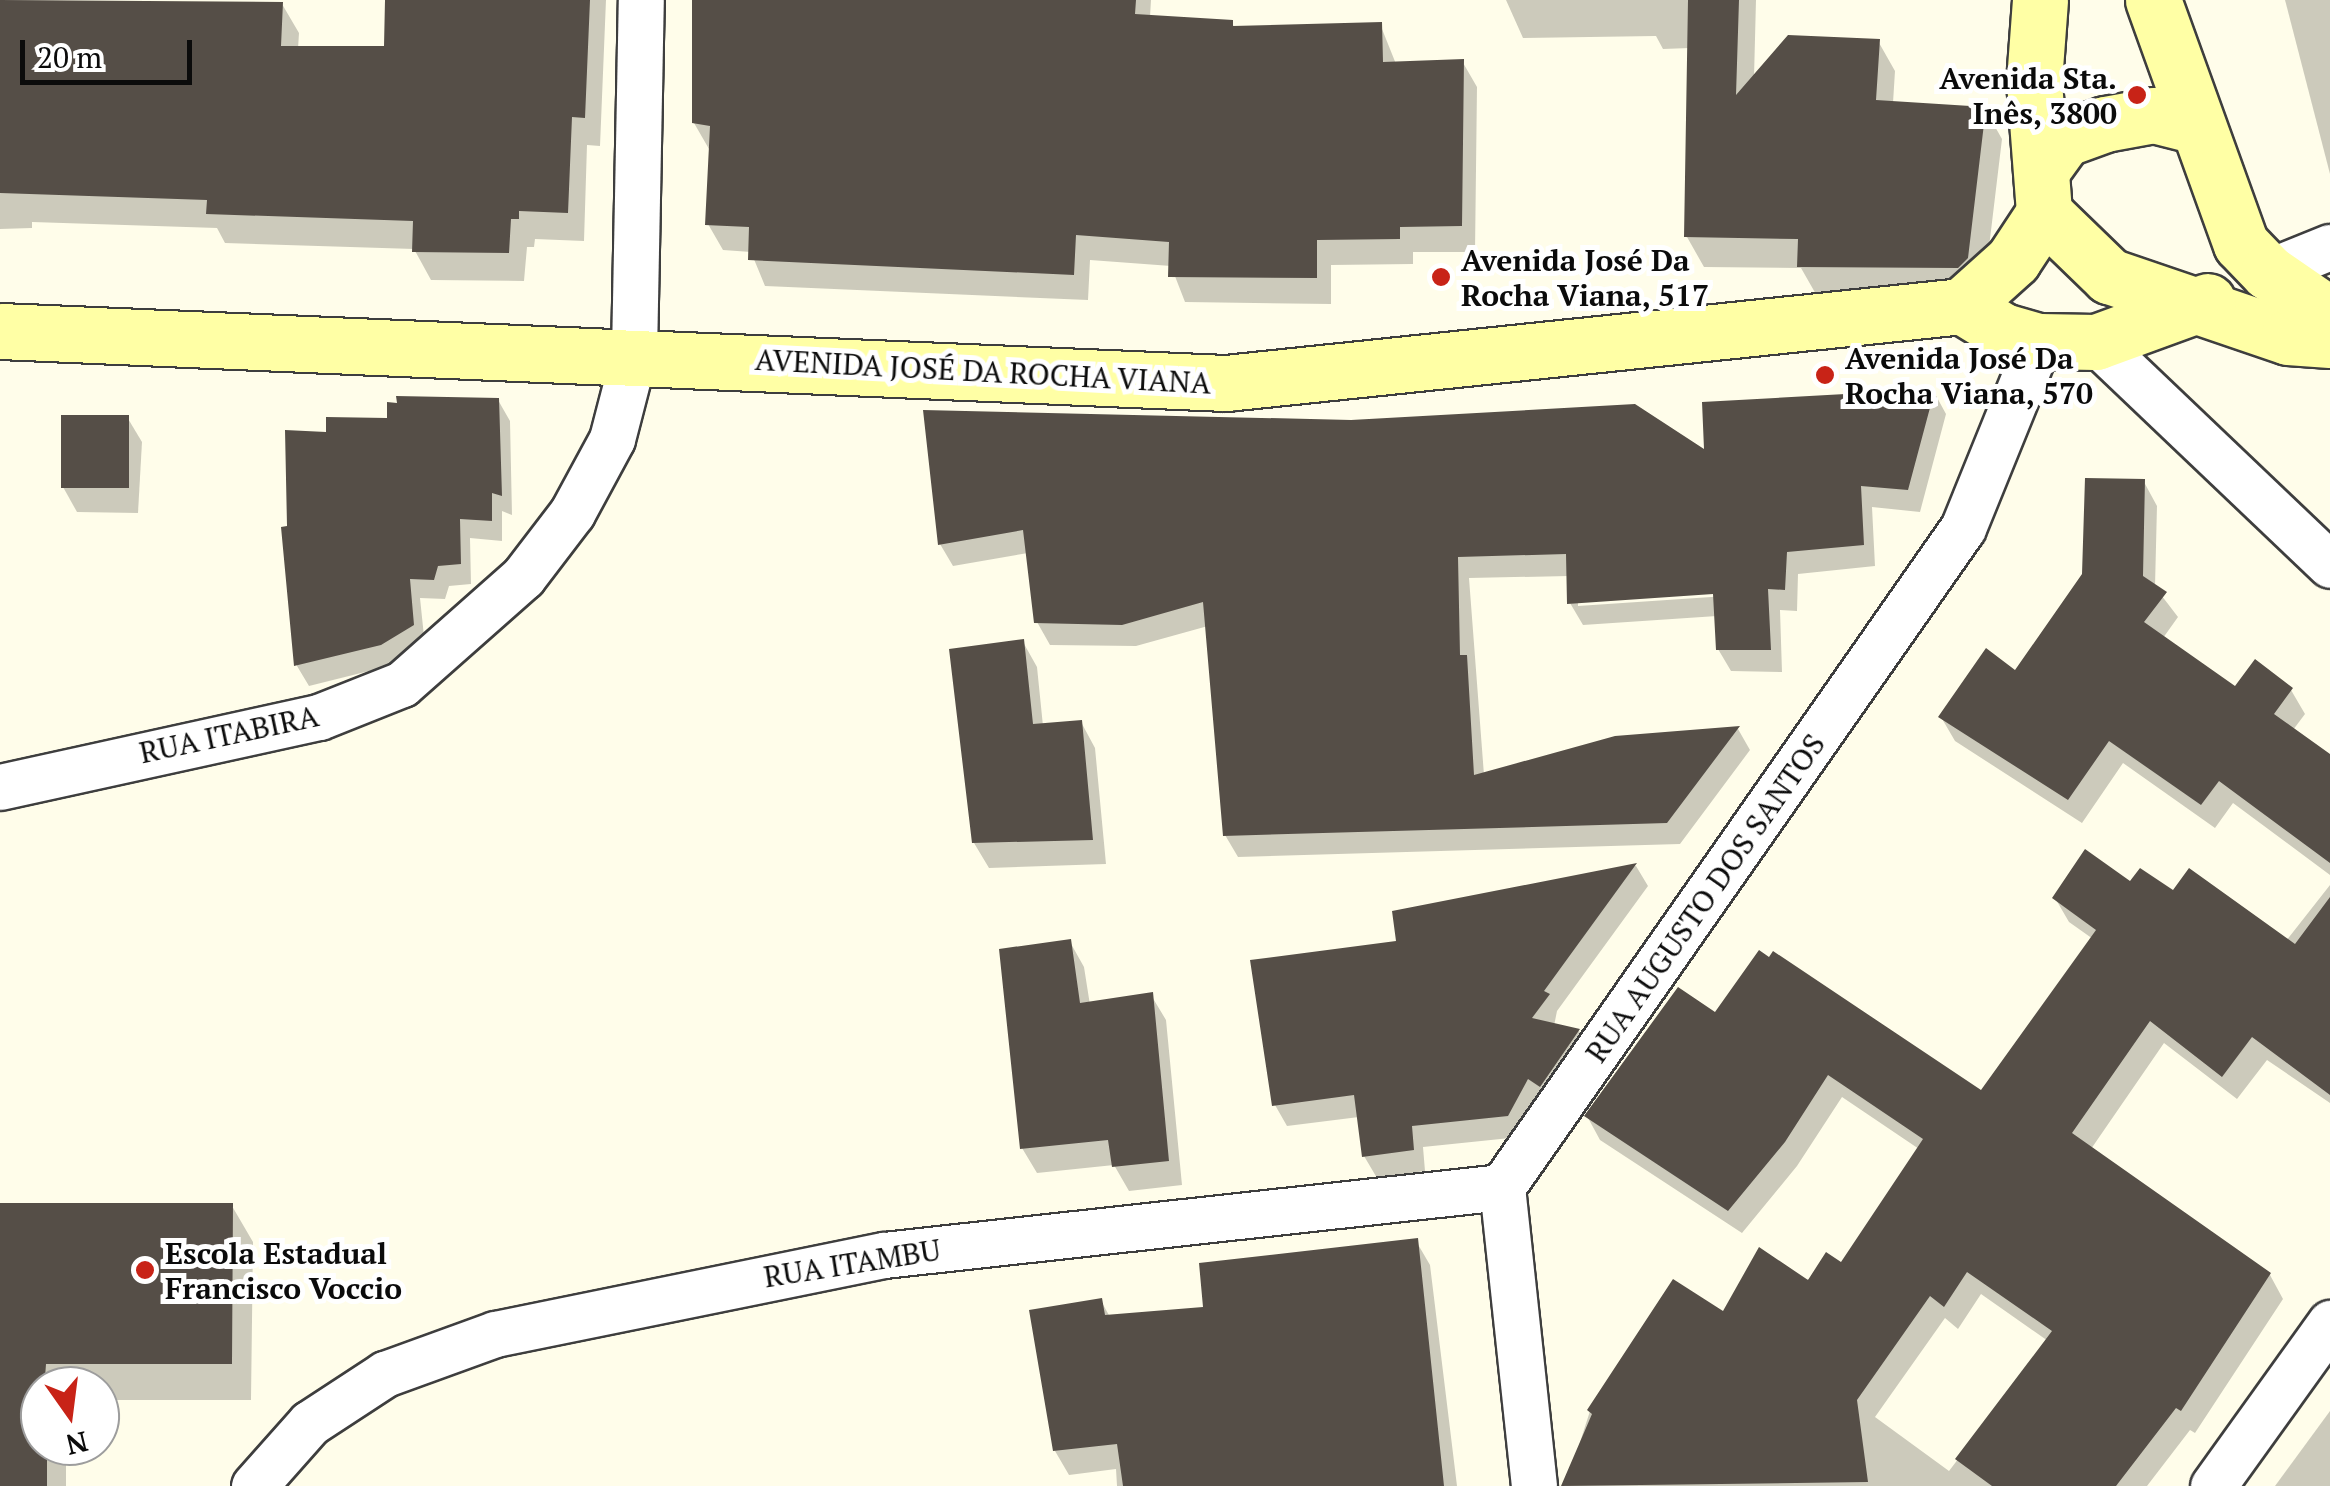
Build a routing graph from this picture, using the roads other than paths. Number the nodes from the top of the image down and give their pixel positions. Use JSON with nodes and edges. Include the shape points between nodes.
{"nodes":[{"id":1,"x":641,"y":0,"type":"edge"},
{"id":2,"x":2040,"y":0,"type":"edge"},
{"id":3,"x":2153,"y":0,"type":"edge"},
{"id":4,"x":2197,"y":126,"type":"junction"},
{"id":5,"x":2044,"y":190,"type":"junction"},
{"id":6,"x":2330,"y":247,"type":"edge"},
{"id":7,"x":2268,"y":272,"type":"junction"},
{"id":8,"x":2198,"y":305,"type":"junction"},
{"id":9,"x":1962,"y":306,"type":"junction"},
{"id":10,"x":2330,"y":316,"type":"edge"},
{"id":11,"x":0,"y":331,"type":"edge"},
{"id":12,"x":2330,"y":340,"type":"edge"},
{"id":13,"x":2039,"y":341,"type":"junction"},
{"id":14,"x":2096,"y":342,"type":"junction"},
{"id":15,"x":634,"y":354,"type":"junction"},
{"id":16,"x":2330,"y":565,"type":"edge"},
{"id":17,"x":0,"y":787,"type":"edge"},
{"id":18,"x":1502,"y":1188,"type":"junction"},
{"id":19,"x":2330,"y":1323,"type":"edge"},
{"id":20,"x":254,"y":1486,"type":"edge"},
{"id":21,"x":1534,"y":1486,"type":"edge"},
{"id":22,"x":2213,"y":1486,"type":"edge"}],
"edges":[{"from":1,"to":15,"type":"street","name":"RUA ITABIRA"},
{"from":2,"to":5,"type":"street","via":[[2034,82]]},
{"from":3,"to":4,"type":"street"},
{"from":4,"to":5,"type":"street","via":[[2154,116],[2064,139]]},
{"from":4,"to":7,"type":"street","via":[[2234,228]]},
{"from":5,"to":8,"type":"street","via":[[2109,276]]},
{"from":5,"to":9,"type":"street","via":[[2013,260]]},
{"from":6,"to":7,"type":"street"},
{"from":7,"to":8,"type":"street"},
{"from":7,"to":10,"type":"street"},
{"from":8,"to":12,"type":"street","via":[[2288,337]]},
{"from":8,"to":14,"type":"street"},
{"from":9,"to":13,"type":"street","via":[[2003,332]]},
{"from":9,"to":15,"type":"street","name":"AVENIDA JOSÉ DA ROCHA VIANA","via":[[1226,383]]},
{"from":11,"to":15,"type":"street","name":"AVENIDA JOSÉ DA ROCHA VIANA"},
{"from":13,"to":14,"type":"street"},
{"from":13,"to":18,"type":"street","name":"RUA AUGUSTO DOS SANTOS","via":[[1963,528]]},
{"from":14,"to":16,"type":"street"},
{"from":15,"to":17,"type":"street","name":"RUA ITABIRA","via":[[612,439],[572,513],[523,577],[402,684],[319,717]]},
{"from":18,"to":20,"type":"street","name":"RUA ITAMBU","via":[[884,1256],[495,1334],[385,1374],[310,1423]]},
{"from":18,"to":21,"type":"street"},
{"from":19,"to":22,"type":"street"}]}
